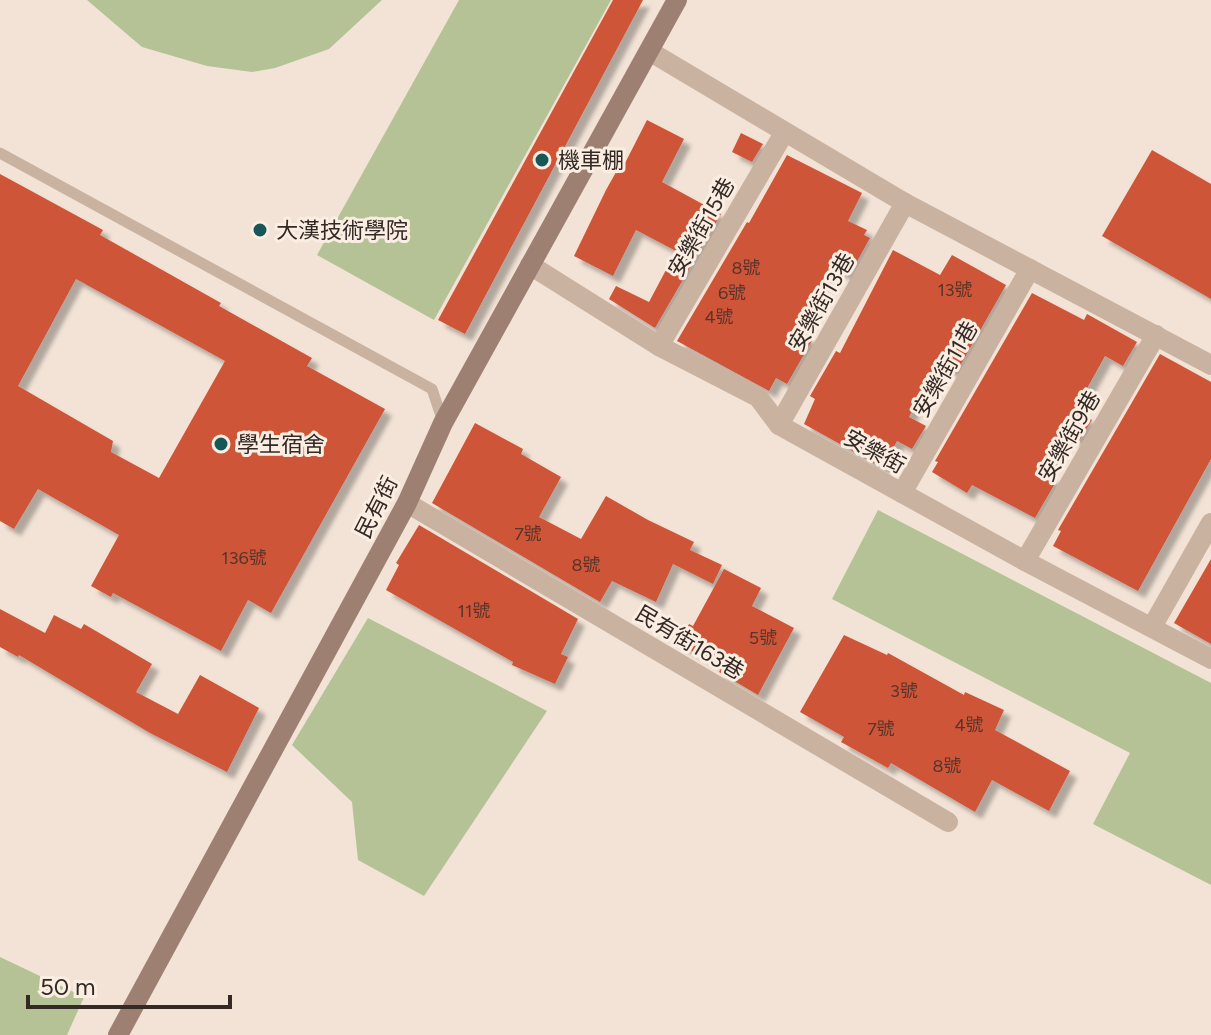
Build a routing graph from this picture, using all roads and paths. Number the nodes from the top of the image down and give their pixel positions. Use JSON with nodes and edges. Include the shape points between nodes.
{"nodes":[{"id":1,"x":677,"y":0,"type":"edge"},
{"id":2,"x":649,"y":51,"type":"junction"},
{"id":3,"x":784,"y":133,"type":"junction"},
{"id":4,"x":0,"y":153,"type":"edge"},
{"id":5,"x":905,"y":203,"type":"junction"},
{"id":6,"x":530,"y":265,"type":"junction"},
{"id":7,"x":1030,"y":269,"type":"junction"},
{"id":8,"x":1156,"y":335,"type":"junction"},
{"id":9,"x":659,"y":346,"type":"junction"},
{"id":10,"x":1211,"y":365,"type":"edge"},
{"id":11,"x":443,"y":423,"type":"junction"},
{"id":12,"x":779,"y":425,"type":"junction"},
{"id":13,"x":902,"y":493,"type":"junction"},
{"id":14,"x":407,"y":503,"type":"junction"},
{"id":15,"x":1211,"y":523,"type":"edge"},
{"id":16,"x":1025,"y":561,"type":"junction"},
{"id":17,"x":1152,"y":627,"type":"junction"},
{"id":18,"x":1211,"y":659,"type":"edge"},
{"id":19,"x":948,"y":822,"type":"dead end"},
{"id":20,"x":118,"y":1035,"type":"edge"}],
"edges":[{"from":1,"to":2,"type":"street","name":"民有街"},
{"from":2,"to":3,"type":"street"},
{"from":2,"to":6,"type":"street","name":"民有街"},
{"from":3,"to":5,"type":"street"},
{"from":3,"to":9,"type":"street","name":"安樂街15巷"},
{"from":4,"to":11,"type":"lane","via":[[432,389]]},
{"from":5,"to":7,"type":"street"},
{"from":5,"to":12,"type":"street","name":"安樂街13巷"},
{"from":6,"to":9,"type":"street","name":"安樂街"},
{"from":6,"to":11,"type":"street","name":"民有街"},
{"from":7,"to":8,"type":"street"},
{"from":7,"to":13,"type":"street","name":"安樂街11巷"},
{"from":8,"to":10,"type":"street"},
{"from":8,"to":16,"type":"street","name":"安樂街9巷"},
{"from":9,"to":12,"type":"street","name":"安樂街","via":[[758,397]]},
{"from":11,"to":14,"type":"street","name":"民有街"},
{"from":12,"to":13,"type":"street","name":"安樂街"},
{"from":13,"to":16,"type":"street","name":"安樂街"},
{"from":14,"to":19,"type":"street","name":"民有街163巷"},
{"from":14,"to":20,"type":"street","name":"民有街"},
{"from":15,"to":17,"type":"street"},
{"from":16,"to":17,"type":"street","name":"安樂街"},
{"from":17,"to":18,"type":"street","name":"安樂街"}]}
